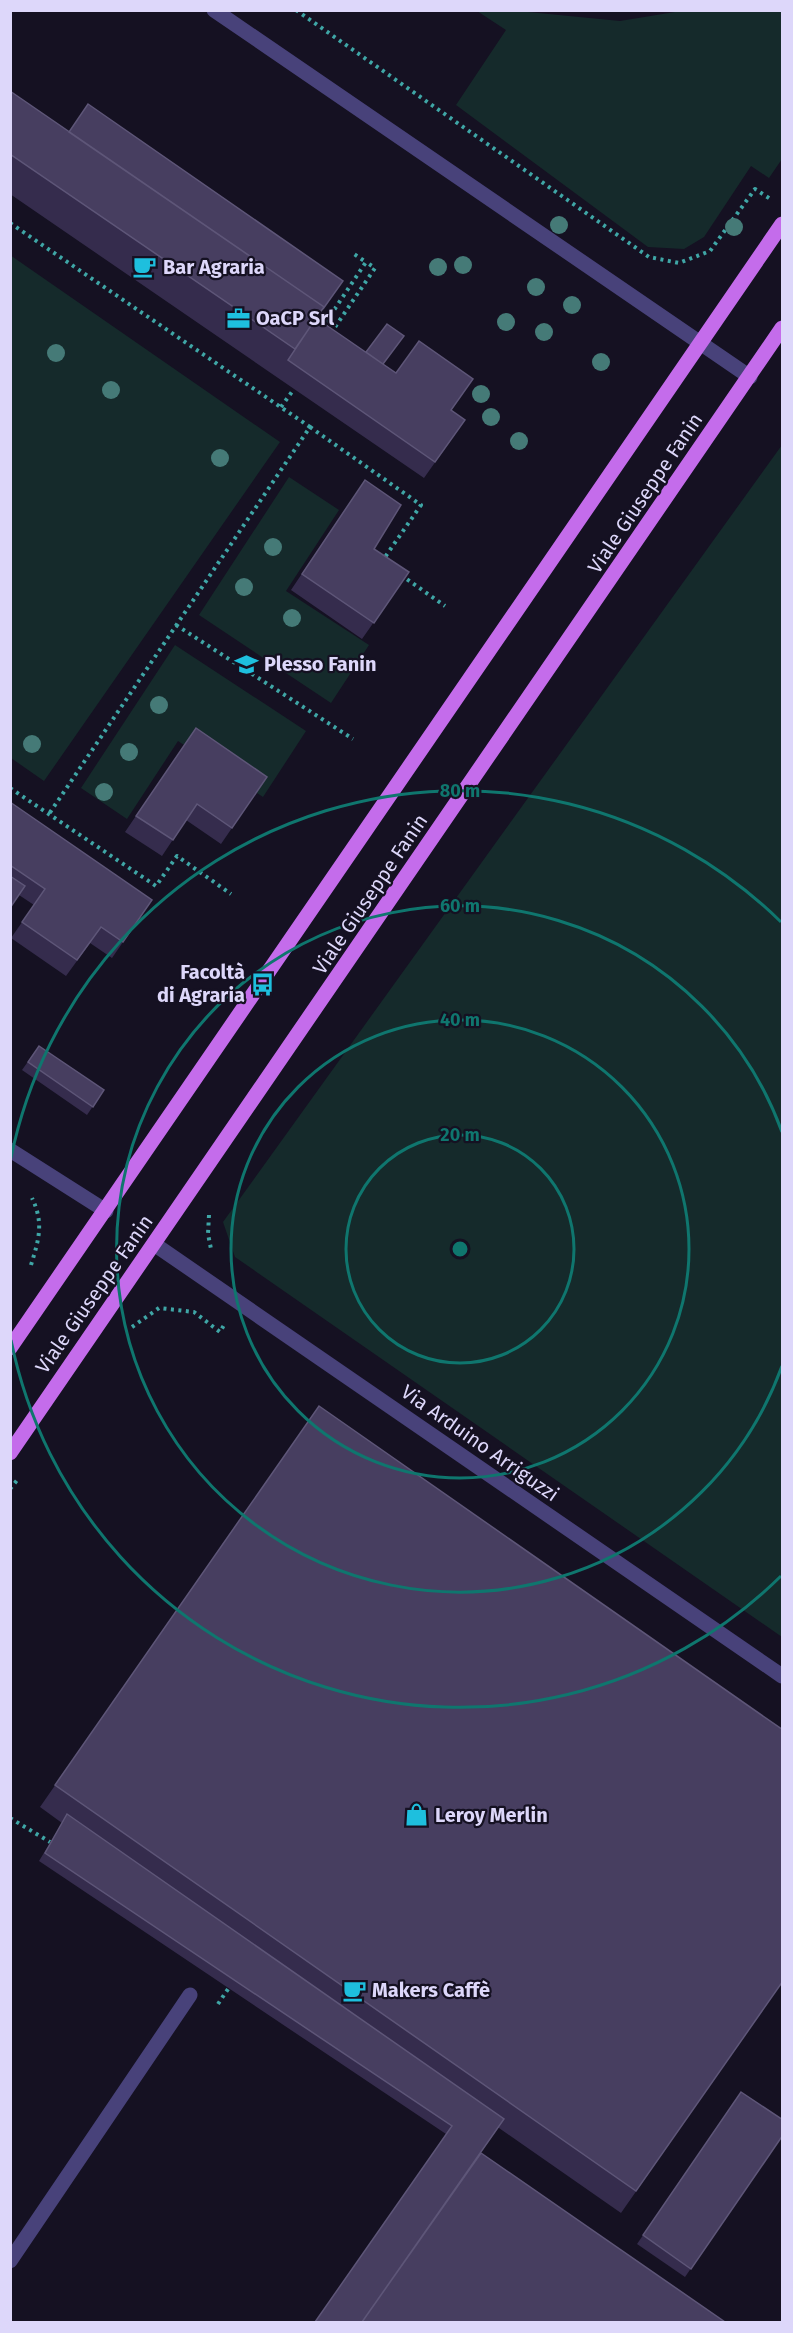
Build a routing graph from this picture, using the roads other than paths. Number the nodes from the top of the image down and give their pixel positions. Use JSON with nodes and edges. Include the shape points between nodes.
{"nodes":[{"id":1,"x":214,"y":10,"type":"edge"},
{"id":2,"x":783,"y":224,"type":"edge"},
{"id":3,"x":783,"y":328,"type":"edge"},
{"id":4,"x":702,"y":345,"type":"junction"},
{"id":5,"x":750,"y":377,"type":"junction"},
{"id":6,"x":10,"y":1150,"type":"edge"},
{"id":7,"x":106,"y":1211,"type":"junction"},
{"id":8,"x":154,"y":1244,"type":"junction"},
{"id":9,"x":10,"y":1348,"type":"edge"},
{"id":10,"x":10,"y":1453,"type":"edge"},
{"id":11,"x":783,"y":1676,"type":"edge"},
{"id":12,"x":190,"y":1995,"type":"dead end"},
{"id":13,"x":10,"y":2261,"type":"edge"}],
"edges":[{"from":1,"to":4,"type":"street"},
{"from":2,"to":4,"type":"main road","name":"Viale Giuseppe Fanin"},
{"from":3,"to":5,"type":"main road","name":"Viale Giuseppe Fanin"},
{"from":4,"to":5,"type":"street"},
{"from":4,"to":7,"type":"main road","name":"Viale Giuseppe Fanin"},
{"from":5,"to":8,"type":"main road","name":"Viale Giuseppe Fanin"},
{"from":6,"to":7,"type":"street"},
{"from":7,"to":9,"type":"main road","name":"Viale Giuseppe Fanin"},
{"from":8,"to":10,"type":"main road","name":"Viale Giuseppe Fanin"},
{"from":8,"to":11,"type":"street","name":"Via Arduino Arriguzzi"},
{"from":12,"to":13,"type":"street"}]}
